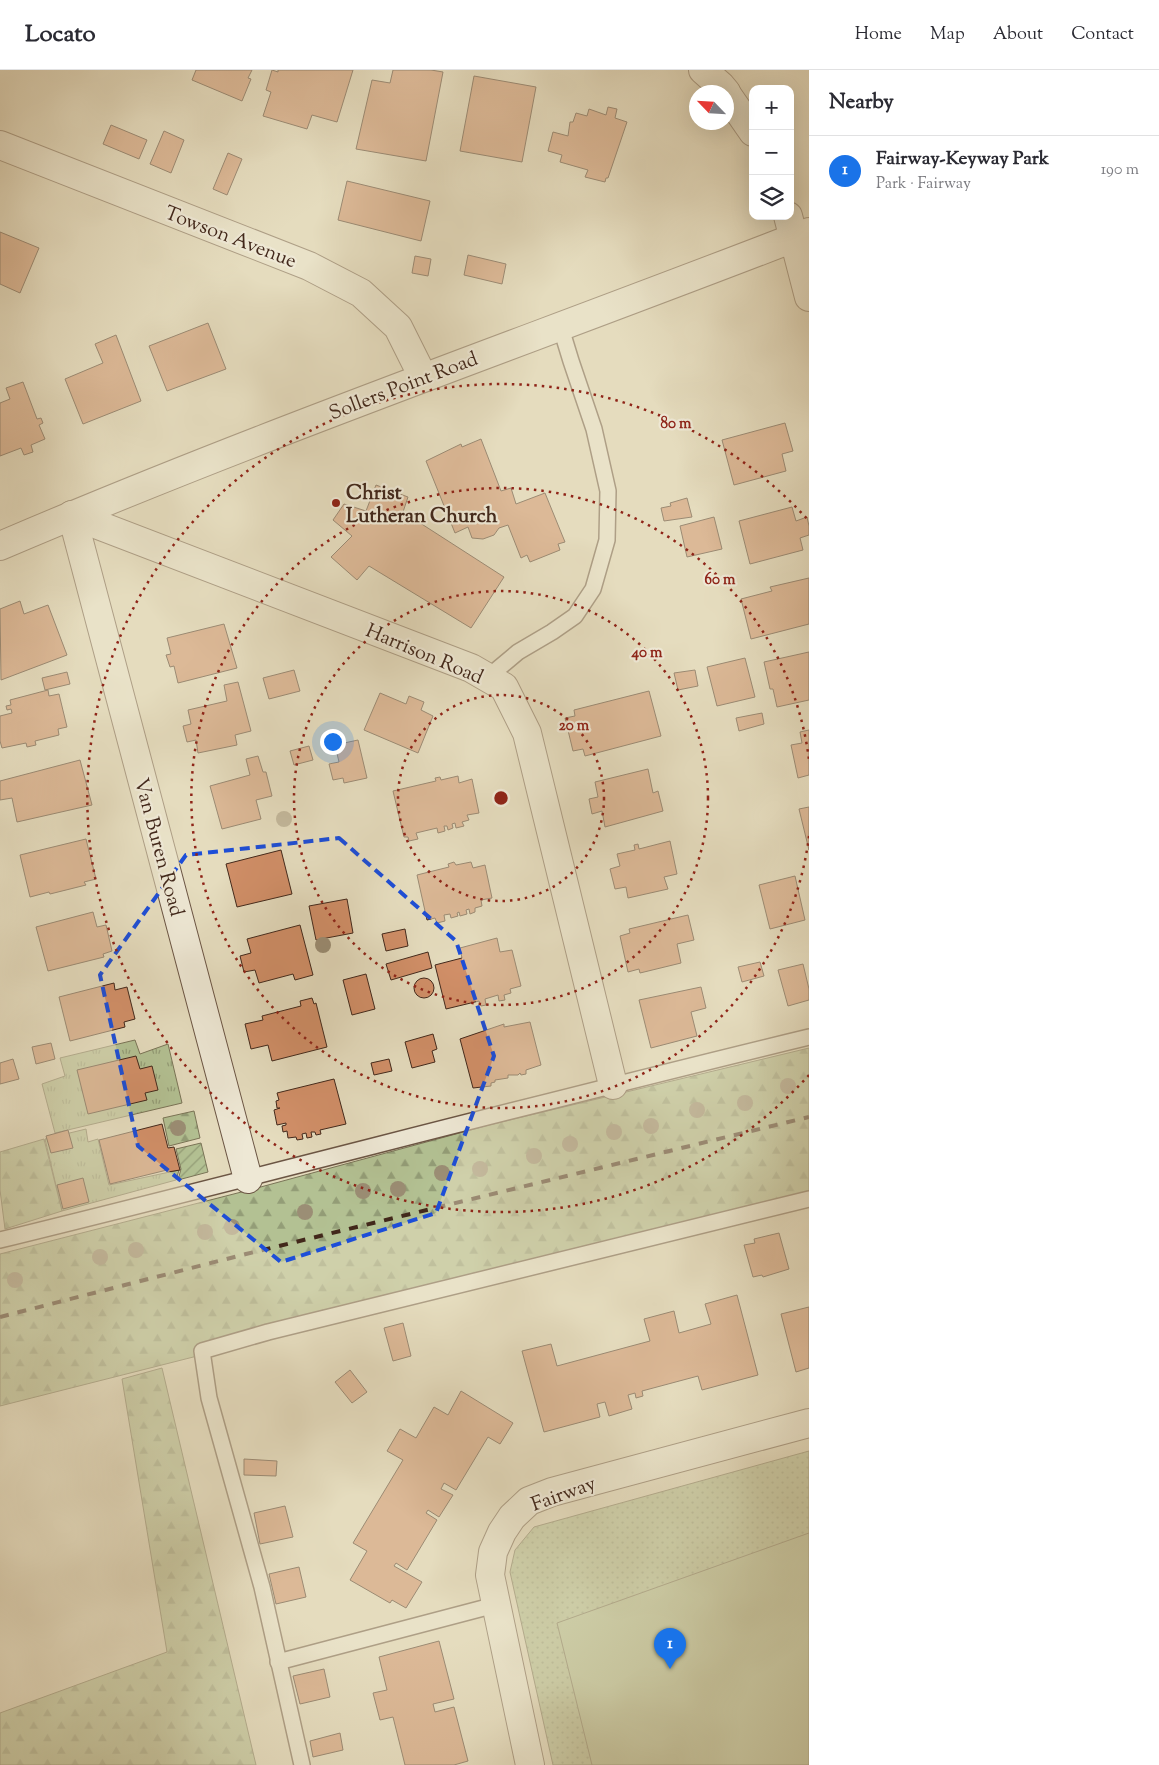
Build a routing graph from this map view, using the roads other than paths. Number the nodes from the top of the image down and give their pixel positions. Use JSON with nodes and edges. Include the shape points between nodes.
{"nodes":[{"id":1,"x":703,"y":70,"type":"edge"},
{"id":2,"x":720,"y":85,"type":"edge"},
{"id":3,"x":734,"y":105,"type":"edge"},
{"id":4,"x":752,"y":130,"type":"edge"},
{"id":5,"x":0,"y":145,"type":"edge"},
{"id":6,"x":797,"y":229,"type":"edge"},
{"id":7,"x":809,"y":297,"type":"edge"},
{"id":8,"x":560,"y":326,"type":"junction"},
{"id":9,"x":423,"y":377,"type":"junction"},
{"id":10,"x":72,"y":515,"type":"junction"},
{"id":11,"x":0,"y":546,"type":"edge"},
{"id":12,"x":487,"y":678,"type":"junction"},
{"id":13,"x":809,"y":1037,"type":"edge"},
{"id":14,"x":612,"y":1085,"type":"junction"},
{"id":15,"x":248,"y":1180,"type":"junction"},
{"id":16,"x":809,"y":1199,"type":"edge"},
{"id":17,"x":0,"y":1240,"type":"edge"},
{"id":18,"x":809,"y":1423,"type":"edge"},
{"id":19,"x":495,"y":1605,"type":"junction"},
{"id":20,"x":278,"y":1662,"type":"junction"},
{"id":21,"x":302,"y":1765,"type":"edge"},
{"id":22,"x":530,"y":1765,"type":"edge"}],
"edges":[{"from":1,"to":2,"type":"street"},
{"from":3,"to":4,"type":"street"},
{"from":5,"to":9,"type":"street","name":"Towson Avenue","via":[[309,266],[361,293],[398,327]]},
{"from":6,"to":7,"type":"street"},
{"from":6,"to":8,"type":"street","name":"Sollers Point Road"},
{"from":8,"to":9,"type":"street","name":"Sollers Point Road"},
{"from":8,"to":12,"type":"lane","via":[[594,429],[608,491],[607,540],[593,589],[574,616],[518,652]]},
{"from":9,"to":10,"type":"street","name":"Sollers Point Road"},
{"from":10,"to":11,"type":"street","name":"Sollers Point Road"},
{"from":10,"to":12,"type":"street","name":"Harrison Road","via":[[471,668]]},
{"from":10,"to":15,"type":"street","name":"Van Buren Road"},
{"from":12,"to":14,"type":"street","name":"Harrison Road","via":[[504,687],[527,733]]},
{"from":13,"to":14,"type":"lane"},
{"from":14,"to":15,"type":"lane"},
{"from":15,"to":17,"type":"lane"},
{"from":16,"to":20,"type":"lane","via":[[268,1332],[202,1352],[209,1398],[262,1587]]},
{"from":18,"to":19,"type":"street","name":"Fairway","via":[[552,1492],[529,1502],[512,1517],[493,1552],[490,1575]]},
{"from":19,"to":20,"type":"lane"},
{"from":19,"to":22,"type":"street","name":"Fairway"},
{"from":20,"to":21,"type":"lane"}]}
